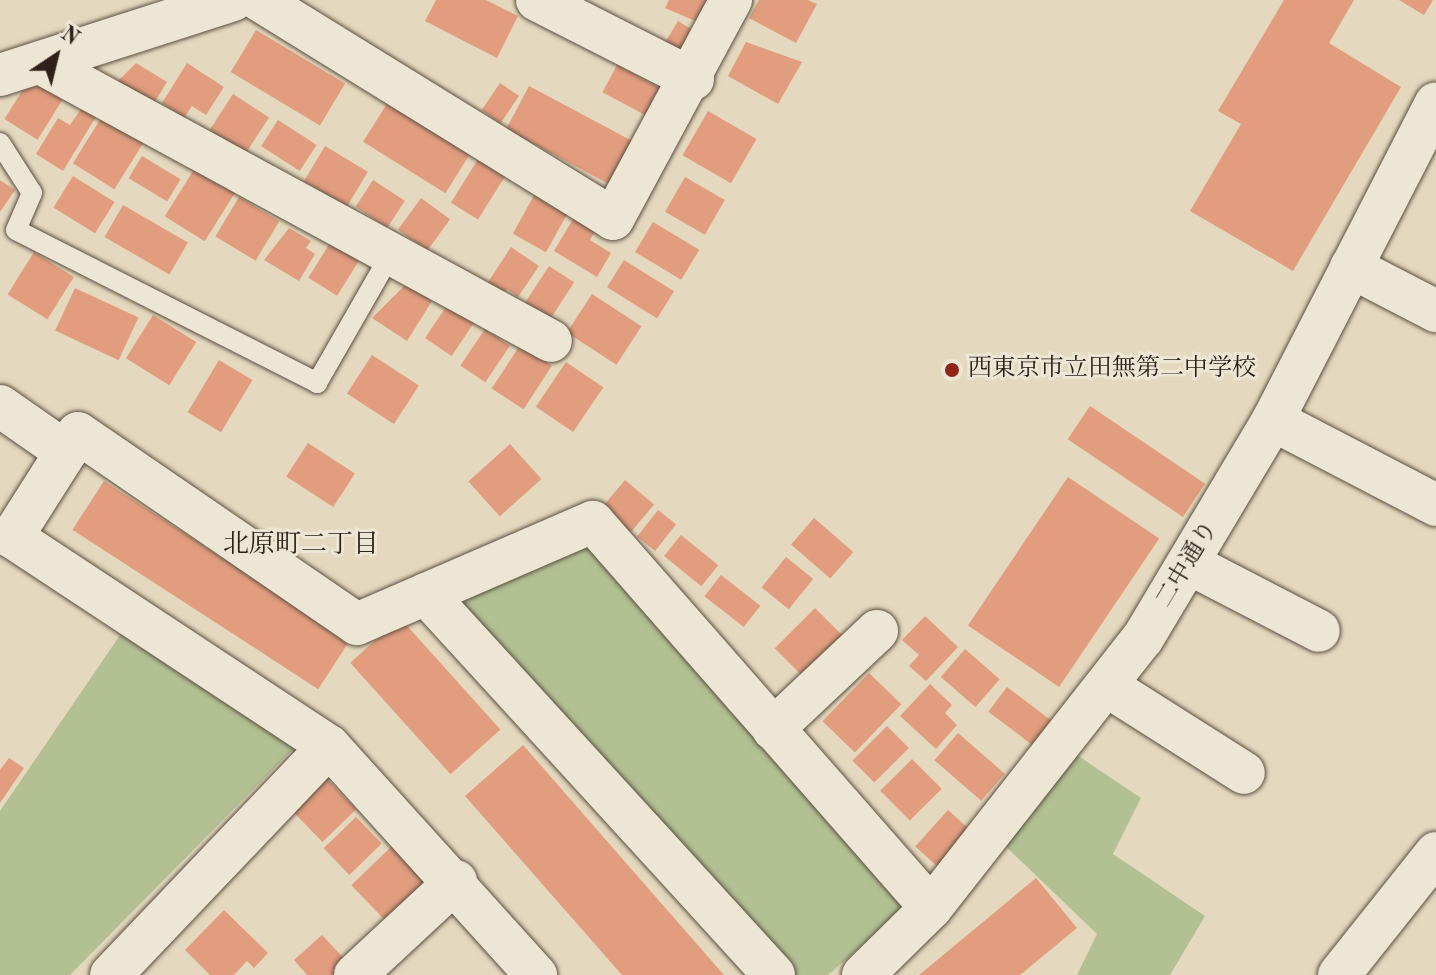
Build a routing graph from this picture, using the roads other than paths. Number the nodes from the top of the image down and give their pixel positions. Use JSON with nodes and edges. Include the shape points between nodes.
{"nodes":[{"id":1,"x":233,"y":0,"type":"edge"},
{"id":2,"x":259,"y":0,"type":"edge"},
{"id":3,"x":537,"y":0,"type":"edge"},
{"id":4,"x":731,"y":0,"type":"edge"},
{"id":5,"x":44,"y":65,"type":"junction"},
{"id":6,"x":0,"y":75,"type":"edge"},
{"id":7,"x":693,"y":79,"type":"junction"},
{"id":8,"x":1436,"y":103,"type":"edge"},
{"id":9,"x":0,"y":143,"type":"edge"},
{"id":10,"x":391,"y":254,"type":"junction"},
{"id":11,"x":1351,"y":267,"type":"junction"},
{"id":12,"x":1436,"y":311,"type":"edge"},
{"id":13,"x":551,"y":341,"type":"dead end"},
{"id":14,"x":0,"y":406,"type":"edge"},
{"id":15,"x":1273,"y":420,"type":"junction"},
{"id":16,"x":66,"y":452,"type":"junction"},
{"id":17,"x":1436,"y":505,"type":"edge"},
{"id":18,"x":1190,"y":564,"type":"junction"},
{"id":19,"x":426,"y":594,"type":"junction"},
{"id":20,"x":877,"y":631,"type":"dead end"},
{"id":21,"x":1319,"y":631,"type":"dead end"},
{"id":22,"x":1107,"y":686,"type":"junction"},
{"id":23,"x":773,"y":729,"type":"junction"},
{"id":24,"x":329,"y":746,"type":"junction"},
{"id":25,"x":1244,"y":773,"type":"dead end"},
{"id":26,"x":1436,"y":853,"type":"edge"},
{"id":27,"x":456,"y":881,"type":"junction"},
{"id":28,"x":931,"y":908,"type":"junction"},
{"id":29,"x":111,"y":975,"type":"edge"},
{"id":30,"x":355,"y":975,"type":"edge"},
{"id":31,"x":536,"y":975,"type":"edge"},
{"id":32,"x":774,"y":975,"type":"edge"},
{"id":33,"x":863,"y":975,"type":"edge"},
{"id":34,"x":1339,"y":975,"type":"edge"}],
"edges":[{"from":1,"to":5,"type":"street"},
{"from":2,"to":7,"type":"street","via":[[613,219],[678,88]]},
{"from":3,"to":7,"type":"street"},
{"from":4,"to":7,"type":"street"},
{"from":5,"to":6,"type":"street"},
{"from":5,"to":10,"type":"street"},
{"from":8,"to":11,"type":"street","name":"二中通り"},
{"from":9,"to":10,"type":"lane","via":[[32,193],[16,230],[317,383]]},
{"from":10,"to":13,"type":"street"},
{"from":11,"to":12,"type":"street"},
{"from":11,"to":15,"type":"street","name":"二中通り"},
{"from":14,"to":16,"type":"street"},
{"from":15,"to":17,"type":"street"},
{"from":15,"to":18,"type":"street","name":"二中通り"},
{"from":16,"to":19,"type":"street","via":[[78,433],[357,624]]},
{"from":16,"to":24,"type":"street","via":[[12,537]]},
{"from":18,"to":21,"type":"street"},
{"from":18,"to":22,"type":"street","name":"二中通り"},
{"from":19,"to":23,"type":"street","via":[[593,522]]},
{"from":19,"to":32,"type":"street"},
{"from":20,"to":23,"type":"street"},
{"from":22,"to":25,"type":"street"},
{"from":22,"to":28,"type":"street","name":"二中通り"},
{"from":23,"to":28,"type":"street"},
{"from":24,"to":27,"type":"street"},
{"from":24,"to":29,"type":"street"},
{"from":26,"to":34,"type":"street"},
{"from":27,"to":30,"type":"street"},
{"from":27,"to":31,"type":"street"},
{"from":28,"to":33,"type":"street","name":"二中通り"}]}
